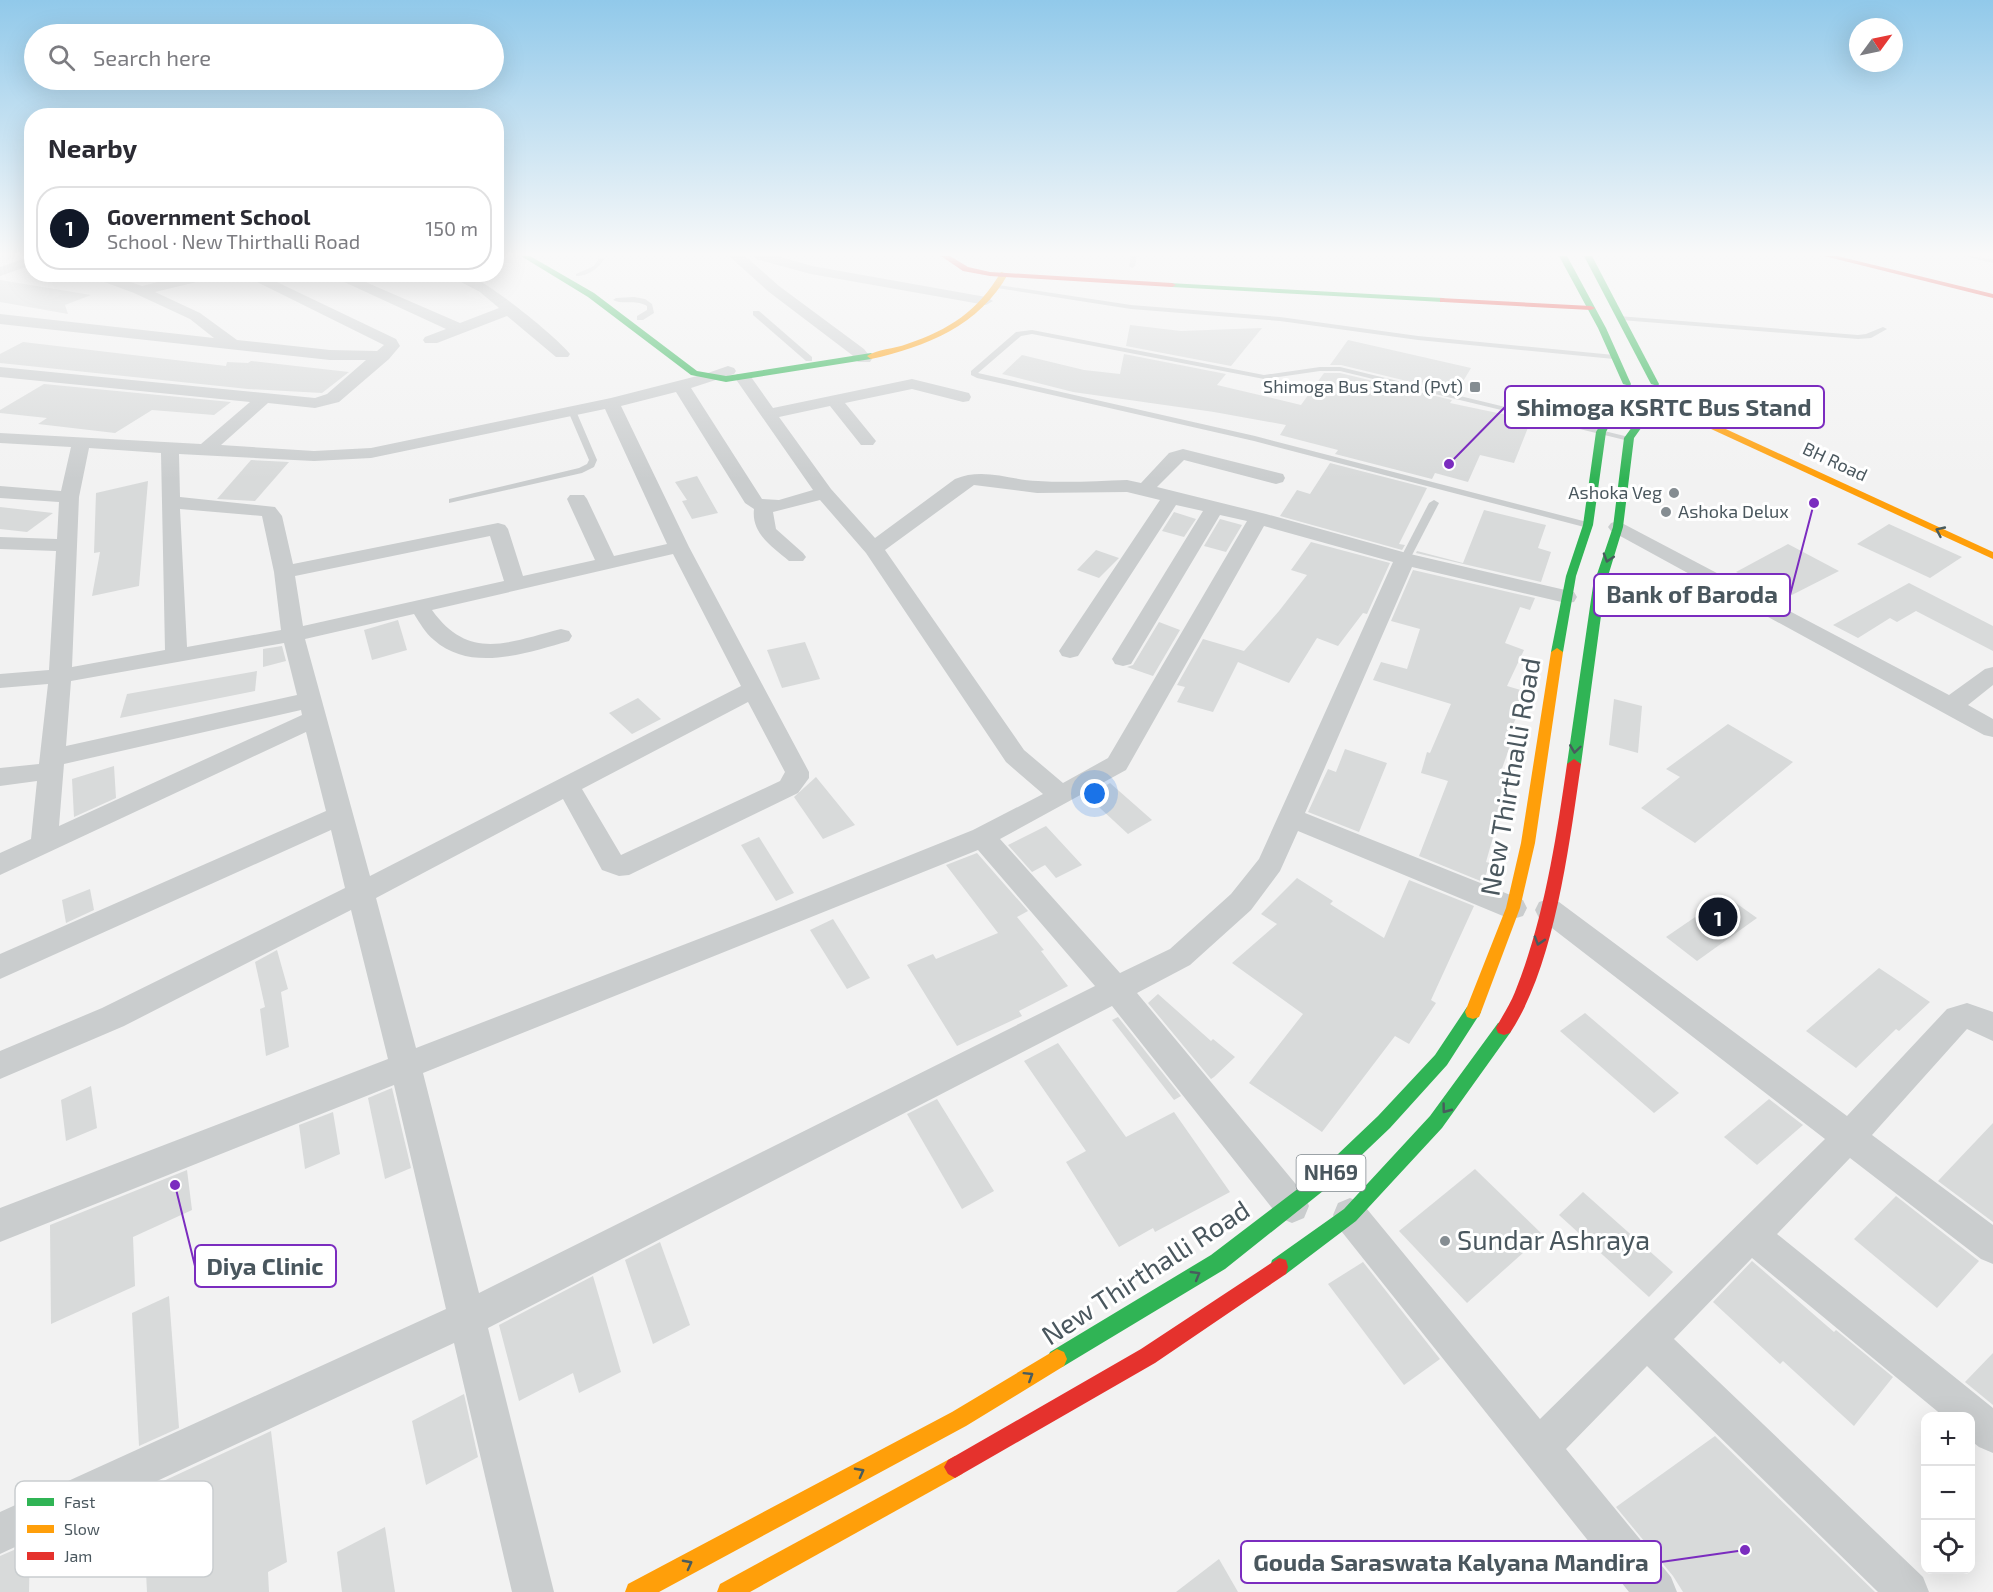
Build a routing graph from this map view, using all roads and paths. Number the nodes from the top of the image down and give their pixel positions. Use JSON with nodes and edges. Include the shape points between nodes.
{"nodes":[{"id":1,"x":115,"y":330,"type":"edge"},
{"id":2,"x":214,"y":330,"type":"edge"},
{"id":3,"x":366,"y":330,"type":"edge"},
{"id":4,"x":457,"y":330,"type":"edge"},
{"id":5,"x":535,"y":330,"type":"edge"},
{"id":6,"x":637,"y":330,"type":"edge"},
{"id":7,"x":656,"y":330,"type":"edge"},
{"id":8,"x":777,"y":330,"type":"edge"},
{"id":9,"x":828,"y":330,"type":"edge"},
{"id":10,"x":946,"y":330,"type":"edge"},
{"id":11,"x":1362,"y":330,"type":"edge"},
{"id":12,"x":1601,"y":330,"type":"edge"},
{"id":13,"x":1627,"y":330,"type":"edge"},
{"id":14,"x":1774,"y":330,"type":"edge"},
{"id":15,"x":1884,"y":330,"type":"dead end"},
{"id":16,"x":431,"y":340,"type":"dead end"},
{"id":17,"x":233,"y":344,"type":"junction"},
{"id":18,"x":562,"y":354,"type":"dead end"},
{"id":19,"x":861,"y":355,"type":"junction"},
{"id":20,"x":383,"y":356,"type":"junction"},
{"id":21,"x":1614,"y":357,"type":"junction"},
{"id":22,"x":810,"y":359,"type":"junction"},
{"id":23,"x":0,"y":372,"type":"edge"},
{"id":24,"x":735,"y":375,"type":"junction"},
{"id":25,"x":711,"y":378,"type":"junction"},
{"id":26,"x":1655,"y":384,"type":"junction"},
{"id":27,"x":681,"y":386,"type":"junction"},
{"id":28,"x":1645,"y":396,"type":"junction"},
{"id":29,"x":963,"y":397,"type":"dead end"},
{"id":30,"x":264,"y":398,"type":"junction"},
{"id":31,"x":834,"y":400,"type":"junction"},
{"id":32,"x":611,"y":403,"type":"junction"},
{"id":33,"x":572,"y":411,"type":"junction"},
{"id":34,"x":768,"y":414,"type":"junction"},
{"id":35,"x":1601,"y":432,"type":"junction"},
{"id":36,"x":0,"y":438,"type":"edge"},
{"id":37,"x":1629,"y":438,"type":"junction"},
{"id":38,"x":867,"y":441,"type":"dead end"},
{"id":39,"x":81,"y":444,"type":"junction"},
{"id":40,"x":170,"y":448,"type":"junction"},
{"id":41,"x":205,"y":450,"type":"junction"},
{"id":42,"x":1276,"y":478,"type":"dead end"},
{"id":43,"x":1145,"y":489,"type":"junction"},
{"id":44,"x":0,"y":492,"type":"edge"},
{"id":45,"x":824,"y":493,"type":"junction"},
{"id":46,"x":69,"y":497,"type":"junction"},
{"id":47,"x":1171,"y":498,"type":"junction"},
{"id":48,"x":577,"y":499,"type":"dead end"},
{"id":49,"x":452,"y":501,"type":"dead end"},
{"id":50,"x":170,"y":502,"type":"junction"},
{"id":51,"x":1434,"y":503,"type":"dead end"},
{"id":52,"x":764,"y":507,"type":"junction"},
{"id":53,"x":1214,"y":509,"type":"junction"},
{"id":54,"x":1259,"y":518,"type":"junction"},
{"id":55,"x":1588,"y":525,"type":"junction"},
{"id":56,"x":1618,"y":527,"type":"junction"},
{"id":57,"x":1993,"y":541,"type":"edge"},
{"id":58,"x":0,"y":543,"type":"edge"},
{"id":59,"x":65,"y":546,"type":"junction"},
{"id":60,"x":678,"y":547,"type":"junction"},
{"id":61,"x":874,"y":549,"type":"junction"},
{"id":62,"x":1993,"y":555,"type":"edge"},
{"id":63,"x":796,"y":557,"type":"dead end"},
{"id":64,"x":1405,"y":559,"type":"junction"},
{"id":65,"x":607,"y":563,"type":"junction"},
{"id":66,"x":284,"y":572,"type":"junction"},
{"id":67,"x":515,"y":584,"type":"junction"},
{"id":68,"x":1566,"y":597,"type":"junction"},
{"id":69,"x":419,"y":606,"type":"junction"},
{"id":70,"x":293,"y":635,"type":"junction"},
{"id":71,"x":561,"y":636,"type":"dead end"},
{"id":72,"x":1070,"y":651,"type":"dead end"},
{"id":73,"x":176,"y":655,"type":"junction"},
{"id":74,"x":1123,"y":659,"type":"dead end"},
{"id":75,"x":1993,"y":674,"type":"edge"},
{"id":76,"x":60,"y":676,"type":"junction"},
{"id":77,"x":0,"y":681,"type":"edge"},
{"id":78,"x":754,"y":689,"type":"junction"},
{"id":79,"x":1951,"y":706,"type":"junction"},
{"id":80,"x":312,"y":710,"type":"junction"},
{"id":81,"x":1993,"y":729,"type":"edge"},
{"id":82,"x":51,"y":764,"type":"junction"},
{"id":83,"x":0,"y":777,"type":"edge"},
{"id":84,"x":567,"y":784,"type":"junction"},
{"id":85,"x":1061,"y":796,"type":"junction"},
{"id":86,"x":339,"y":816,"type":"junction"},
{"id":87,"x":1291,"y":818,"type":"junction"},
{"id":88,"x":982,"y":837,"type":"junction"},
{"id":89,"x":44,"y":844,"type":"junction"},
{"id":90,"x":0,"y":865,"type":"edge"},
{"id":91,"x":360,"y":893,"type":"junction"},
{"id":92,"x":1513,"y":908,"type":"junction"},
{"id":93,"x":1549,"y":910,"type":"junction"},
{"id":94,"x":0,"y":967,"type":"edge"},
{"id":95,"x":1115,"y":988,"type":"junction"},
{"id":96,"x":1993,"y":1029,"type":"edge"},
{"id":97,"x":0,"y":1065,"type":"edge"},
{"id":98,"x":406,"y":1067,"type":"junction"},
{"id":99,"x":1848,"y":1137,"type":"junction"},
{"id":100,"x":1292,"y":1206,"type":"junction"},
{"id":101,"x":1350,"y":1215,"type":"junction"},
{"id":102,"x":0,"y":1226,"type":"edge"},
{"id":103,"x":1751,"y":1235,"type":"junction"},
{"id":104,"x":1993,"y":1247,"type":"edge"},
{"id":105,"x":468,"y":1318,"type":"junction"},
{"id":106,"x":1647,"y":1339,"type":"junction"},
{"id":107,"x":1993,"y":1433,"type":"edge"},
{"id":108,"x":1540,"y":1447,"type":"junction"},
{"id":109,"x":113,"y":1481,"type":"edge"},
{"id":110,"x":15,"y":1526,"type":"edge"},
{"id":111,"x":0,"y":1533,"type":"edge"},
{"id":112,"x":533,"y":1592,"type":"edge"},
{"id":113,"x":636,"y":1592,"type":"edge"},
{"id":114,"x":728,"y":1592,"type":"edge"},
{"id":115,"x":1656,"y":1592,"type":"edge"},
{"id":116,"x":1908,"y":1592,"type":"edge"}],
"edges":[{"from":1,"to":17,"type":"street"},
{"from":2,"to":17,"type":"street"},
{"from":3,"to":20,"type":"street","via":[[390,342],[392,346]]},
{"from":4,"to":16,"type":"street"},
{"from":5,"to":18,"type":"street"},
{"from":6,"to":25,"type":"main road","via":[[694,373]]},
{"from":7,"to":24,"type":"main road","via":[[710,368]]},
{"from":8,"to":22,"type":"lane"},
{"from":9,"to":19,"type":"street"},
{"from":10,"to":19,"type":"main road"},
{"from":11,"to":21,"type":"lane"},
{"from":12,"to":21,"type":"main road"},
{"from":13,"to":26,"type":"main road"},
{"from":14,"to":15,"type":"lane","via":[[1858,337]]},
{"from":17,"to":20,"type":"street","via":[[330,356]]},
{"from":19,"to":22,"type":"main road"},
{"from":19,"to":24,"type":"main road"},
{"from":20,"to":30,"type":"street","via":[[324,402]]},
{"from":21,"to":28,"type":"main road"},
{"from":22,"to":24,"type":"main road"},
{"from":23,"to":30,"type":"street"},
{"from":24,"to":25,"type":"street"},
{"from":24,"to":34,"type":"street"},
{"from":25,"to":27,"type":"street"},
{"from":26,"to":28,"type":"main road"},
{"from":26,"to":28,"type":"main road","via":[[1639,382]]},
{"from":27,"to":32,"type":"street"},
{"from":27,"to":52,"type":"street","via":[[755,503]]},
{"from":28,"to":35,"type":"main road","name":"New Thirthalli Road","number":"NH69"},
{"from":28,"to":37,"type":"main road","number":"NH69"},
{"from":28,"to":57,"type":"main road","name":"BH Road"},
{"from":62,"to":28,"type":"main road","name":"BH Road","one_way":true},
{"from":29,"to":31,"type":"street","via":[[912,384]]},
{"from":30,"to":41,"type":"street"},
{"from":31,"to":34,"type":"street"},
{"from":31,"to":38,"type":"street"},
{"from":32,"to":33,"type":"street"},
{"from":32,"to":60,"type":"street"},
{"from":33,"to":41,"type":"street","via":[[371,453],[314,456]]},
{"from":33,"to":49,"type":"lane","via":[[593,460],[591,465]]},
{"from":34,"to":45,"type":"street"},
{"from":35,"to":37,"type":"lane"},
{"from":35,"to":55,"type":"main road","name":"New Thirthalli Road","number":"NH69"},
{"from":35,"to":55,"type":"lane","via":[[1340,369],[1316,368],[1288,376],[1264,377],[1032,332],[1019,334],[974,373],[1255,439]]},
{"from":36,"to":39,"type":"street"},
{"from":37,"to":56,"type":"main road","number":"NH69"},
{"from":39,"to":40,"type":"street"},
{"from":39,"to":46,"type":"street"},
{"from":40,"to":41,"type":"street"},
{"from":40,"to":50,"type":"street"},
{"from":42,"to":43,"type":"street","via":[[1183,454],[1175,457]]},
{"from":43,"to":47,"type":"street"},
{"from":43,"to":61,"type":"street","via":[[1036,487],[971,479]]},
{"from":44,"to":46,"type":"street"},
{"from":45,"to":52,"type":"street"},
{"from":45,"to":61,"type":"street"},
{"from":46,"to":59,"type":"street"},
{"from":47,"to":53,"type":"street"},
{"from":47,"to":72,"type":"street"},
{"from":48,"to":65,"type":"street"},
{"from":50,"to":66,"type":"street","via":[[268,511]]},
{"from":50,"to":73,"type":"street"},
{"from":51,"to":64,"type":"lane"},
{"from":52,"to":63,"type":"street","via":[[761,520],[765,528]]},
{"from":53,"to":54,"type":"street"},
{"from":53,"to":74,"type":"street"},
{"from":54,"to":64,"type":"street"},
{"from":54,"to":85,"type":"street","via":[[1117,764]]},
{"from":55,"to":68,"type":"main road","name":"New Thirthalli Road","number":"NH69"},
{"from":56,"to":79,"type":"street"},
{"from":56,"to":93,"type":"main road","number":"NH69","one_way":true,"via":[[1599,586],[1561,857]]},
{"from":58,"to":59,"type":"street"},
{"from":59,"to":76,"type":"street"},
{"from":60,"to":65,"type":"street"},
{"from":60,"to":78,"type":"street"},
{"from":61,"to":85,"type":"street","via":[[1015,756]]},
{"from":64,"to":68,"type":"street"},
{"from":64,"to":87,"type":"street"},
{"from":65,"to":67,"type":"street"},
{"from":66,"to":67,"type":"street","via":[[498,529]]},
{"from":66,"to":70,"type":"street"},
{"from":67,"to":69,"type":"street"},
{"from":68,"to":92,"type":"main road","name":"New Thirthalli Road","number":"NH69","via":[[1528,843]]},
{"from":69,"to":70,"type":"street"},
{"from":69,"to":71,"type":"street","via":[[442,636],[483,651],[513,650]]},
{"from":70,"to":73,"type":"street"},
{"from":70,"to":80,"type":"street"},
{"from":73,"to":76,"type":"street"},
{"from":75,"to":79,"type":"street"},
{"from":76,"to":77,"type":"street"},
{"from":76,"to":82,"type":"street"},
{"from":78,"to":84,"type":"street"},
{"from":78,"to":84,"type":"street","via":[[797,772],[789,787],[620,866],[612,863]]},
{"from":79,"to":81,"type":"street"},
{"from":80,"to":82,"type":"street"},
{"from":80,"to":86,"type":"street"},
{"from":80,"to":89,"type":"street"},
{"from":82,"to":83,"type":"street"},
{"from":82,"to":89,"type":"street"},
{"from":84,"to":91,"type":"street"},
{"from":85,"to":88,"type":"street"},
{"from":86,"to":91,"type":"street"},
{"from":86,"to":94,"type":"street"},
{"from":87,"to":92,"type":"street"},
{"from":87,"to":95,"type":"street","via":[[1270,864],[1240,902],[1180,957]]},
{"from":88,"to":95,"type":"street"},
{"from":88,"to":98,"type":"street"},
{"from":89,"to":90,"type":"street"},
{"from":91,"to":97,"type":"street","via":[[113,1017]]},
{"from":91,"to":98,"type":"street"},
{"from":92,"to":100,"type":"main road","name":"New Thirthalli Road","number":"NH69","via":[[1477,1006],[1441,1060],[1384,1122]]},
{"from":93,"to":99,"type":"street"},
{"from":93,"to":101,"type":"main road","number":"NH69","one_way":true,"via":[[1515,1013],[1436,1122]]},
{"from":95,"to":100,"type":"street"},
{"from":95,"to":105,"type":"street"},
{"from":96,"to":99,"type":"street","via":[[1975,1017],[1964,1014],[1958,1018]]},
{"from":98,"to":102,"type":"street"},
{"from":98,"to":105,"type":"street"},
{"from":99,"to":103,"type":"street"},
{"from":99,"to":104,"type":"street"},
{"from":113,"to":100,"type":"main road","name":"New Thirthalli Road","number":"NH69","one_way":true,"via":[[960,1419],[1218,1262]]},
{"from":101,"to":108,"type":"street"},
{"from":101,"to":114,"type":"main road","number":"NH69","via":[[1148,1356]]},
{"from":103,"to":106,"type":"street"},
{"from":103,"to":107,"type":"street"},
{"from":105,"to":109,"type":"street"},
{"from":105,"to":112,"type":"street"},
{"from":106,"to":108,"type":"street"},
{"from":106,"to":116,"type":"street"},
{"from":108,"to":115,"type":"street"},
{"from":110,"to":111,"type":"street"}]}
